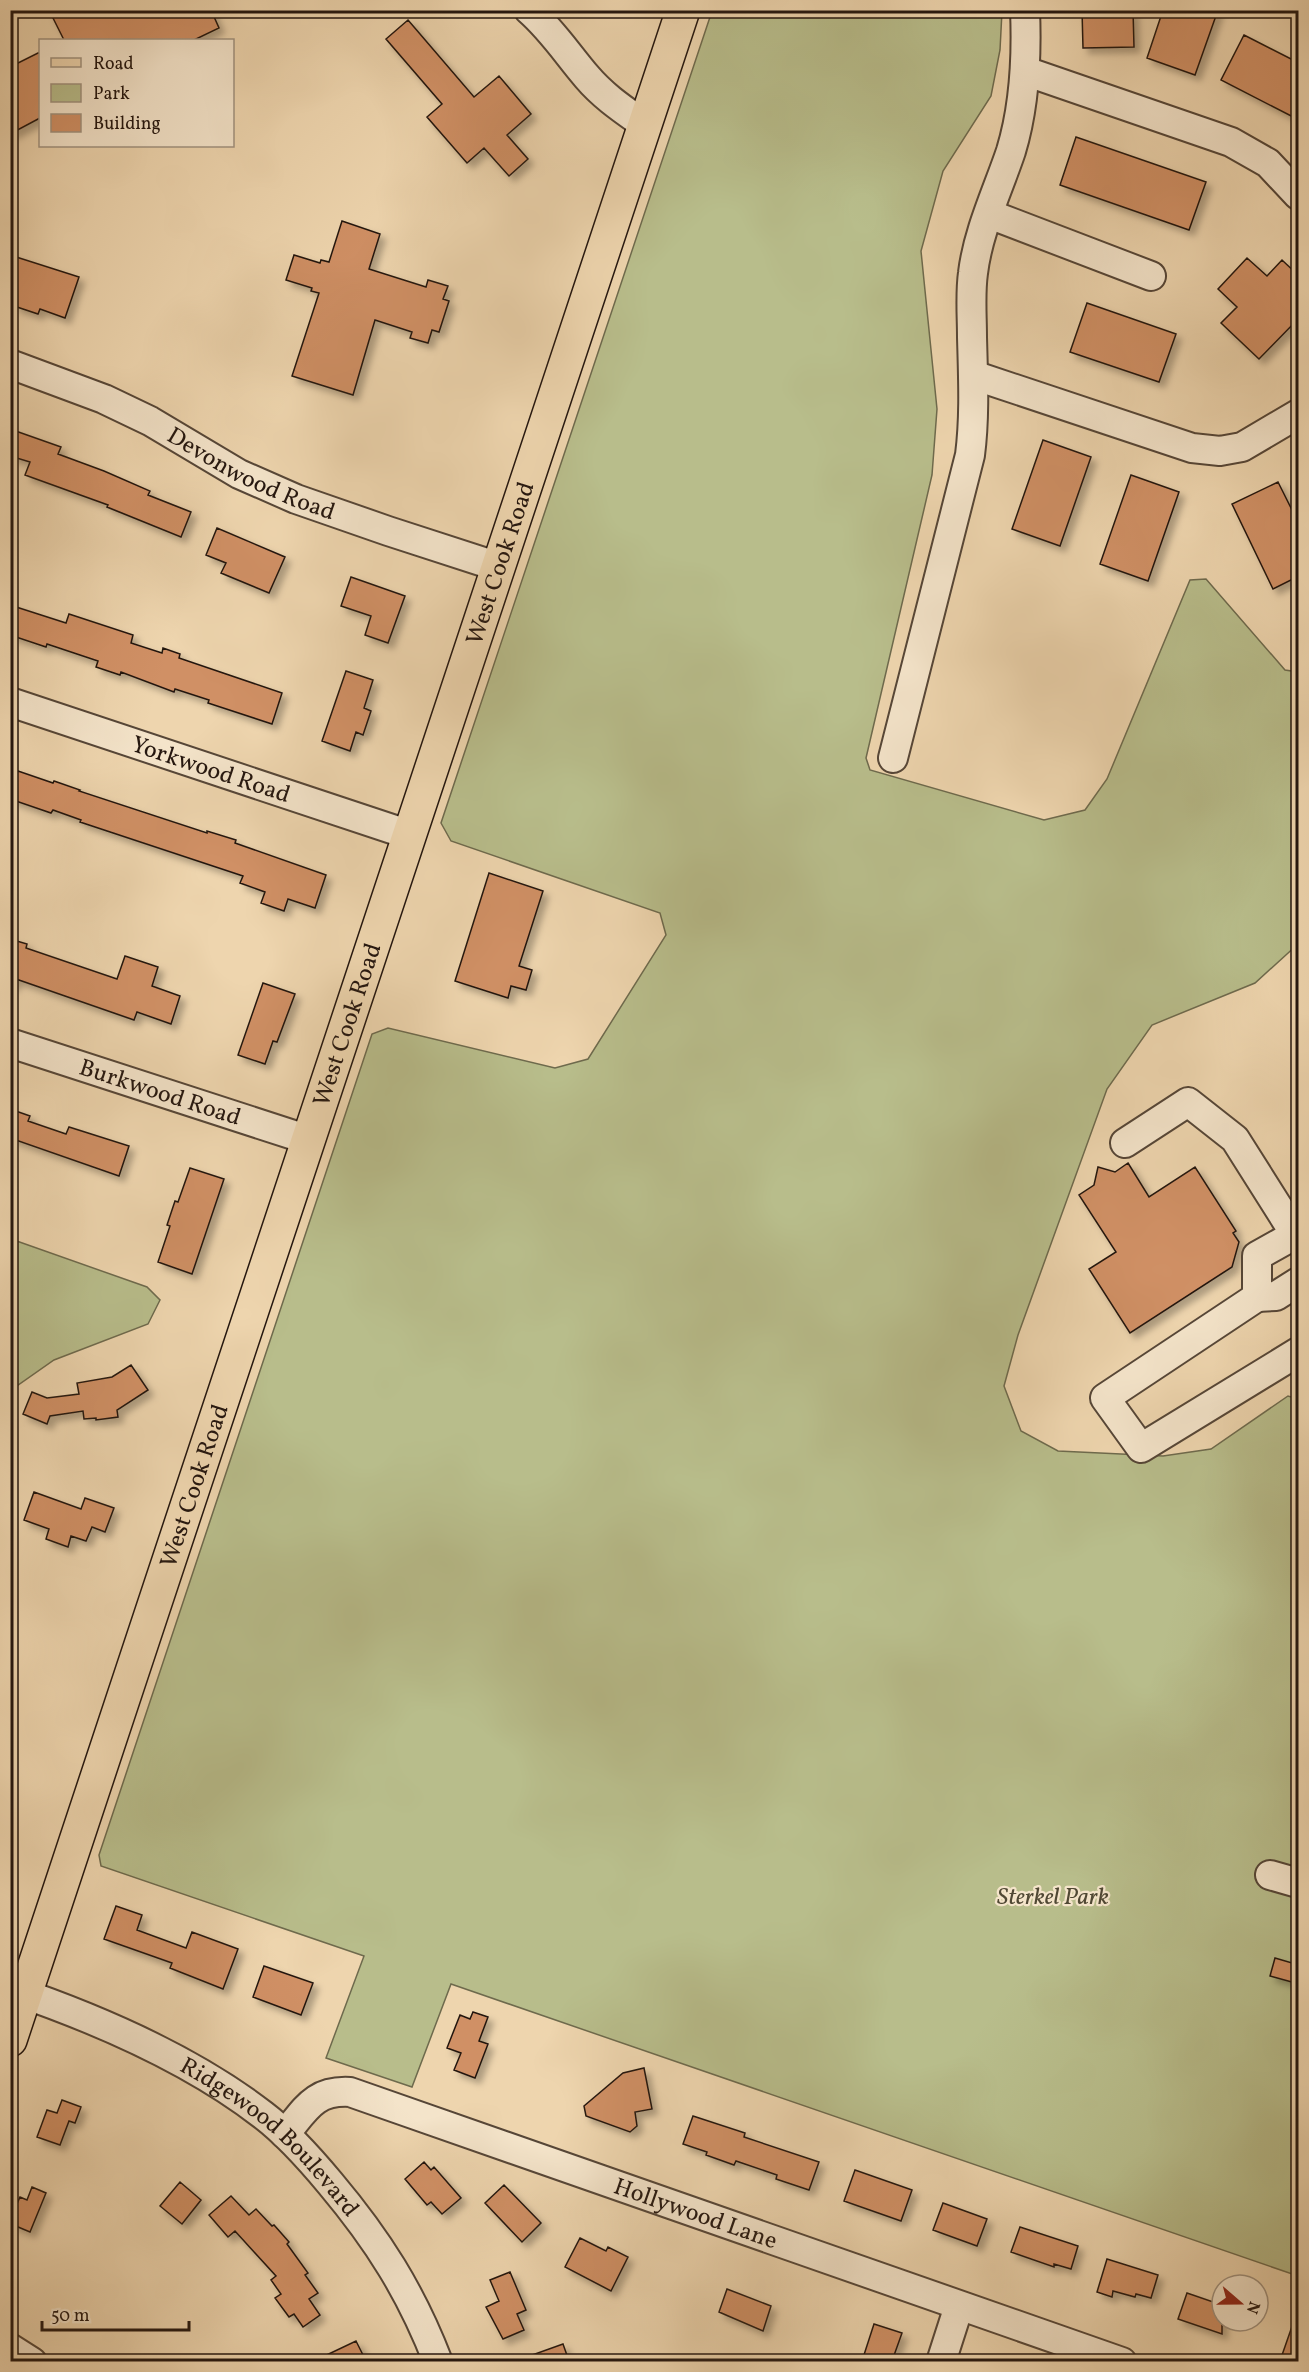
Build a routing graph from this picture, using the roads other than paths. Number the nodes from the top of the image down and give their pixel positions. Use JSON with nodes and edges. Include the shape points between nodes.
{"nodes":[{"id":1,"x":529,"y":10,"type":"edge"},
{"id":2,"x":683,"y":10,"type":"edge"},
{"id":3,"x":1025,"y":10,"type":"edge"},
{"id":4,"x":1025,"y":71,"type":"junction"},
{"id":5,"x":645,"y":125,"type":"junction"},
{"id":6,"x":1299,"y":195,"type":"edge"},
{"id":7,"x":989,"y":214,"type":"junction"},
{"id":8,"x":1151,"y":276,"type":"dead end"},
{"id":9,"x":10,"y":364,"type":"edge"},
{"id":10,"x":973,"y":375,"type":"junction"},
{"id":11,"x":1299,"y":414,"type":"edge"},
{"id":12,"x":499,"y":567,"type":"junction"},
{"id":13,"x":10,"y":702,"type":"edge"},
{"id":14,"x":893,"y":758,"type":"dead end"},
{"id":15,"x":410,"y":835,"type":"junction"},
{"id":16,"x":10,"y":1043,"type":"edge"},
{"id":17,"x":309,"y":1140,"type":"junction"},
{"id":18,"x":1125,"y":1143,"type":"dead end"},
{"id":19,"x":1297,"y":1233,"type":"edge"},
{"id":20,"x":1299,"y":1282,"type":"edge"},
{"id":21,"x":1257,"y":1297,"type":"junction"},
{"id":22,"x":1299,"y":1352,"type":"edge"},
{"id":23,"x":1270,"y":1875,"type":"dead end"},
{"id":24,"x":1299,"y":1883,"type":"edge"},
{"id":25,"x":18,"y":1992,"type":"edge"},
{"id":26,"x":10,"y":2040,"type":"edge"},
{"id":27,"x":285,"y":2134,"type":"junction"},
{"id":28,"x":959,"y":2306,"type":"junction"},
{"id":29,"x":10,"y":2348,"type":"edge"},
{"id":30,"x":32,"y":2361,"type":"edge"},
{"id":31,"x":438,"y":2361,"type":"edge"},
{"id":32,"x":941,"y":2361,"type":"edge"},
{"id":33,"x":1122,"y":2361,"type":"edge"}],
"edges":[{"from":1,"to":5,"type":"street","via":[[611,102]]},
{"from":2,"to":5,"type":"main road","name":"West Cook Road"},
{"from":3,"to":4,"type":"street"},
{"from":4,"to":6,"type":"street","via":[[1231,142],[1268,163]]},
{"from":4,"to":7,"type":"street","via":[[1018,125]]},
{"from":5,"to":12,"type":"main road","name":"West Cook Road"},
{"from":7,"to":8,"type":"street"},
{"from":7,"to":10,"type":"street","via":[[973,271]]},
{"from":9,"to":12,"type":"street","name":"Devonwood Road","via":[[123,408],[239,474],[296,499]]},
{"from":10,"to":11,"type":"street","via":[[1192,448],[1220,451],[1242,447]]},
{"from":10,"to":14,"type":"street","via":[[970,455]]},
{"from":12,"to":15,"type":"main road","name":"West Cook Road"},
{"from":13,"to":15,"type":"street","name":"Yorkwood Road"},
{"from":15,"to":17,"type":"main road","name":"West Cook Road"},
{"from":16,"to":17,"type":"street","name":"Burkwood Road"},
{"from":17,"to":25,"type":"main road","name":"West Cook Road"},
{"from":18,"to":19,"type":"street","via":[[1188,1101],[1235,1139]]},
{"from":19,"to":21,"type":"street","via":[[1257,1256]]},
{"from":20,"to":21,"type":"street","via":[[1276,1296]]},
{"from":21,"to":22,"type":"street","via":[[1105,1398],[1141,1448]]},
{"from":23,"to":24,"type":"street"},
{"from":25,"to":26,"type":"main road","name":"West Cook Road"},
{"from":25,"to":27,"type":"street","name":"Ridgewood Boulevard","via":[[60,2006],[153,2049],[239,2098]]},
{"from":27,"to":28,"type":"street","name":"Hollywood Lane","via":[[319,2097],[333,2091],[350,2092]]},
{"from":27,"to":31,"type":"street","name":"Ridgewood Boulevard","via":[[356,2213],[378,2245],[417,2308]]},
{"from":28,"to":32,"type":"street"},
{"from":28,"to":33,"type":"street","name":"Hollywood Lane"},
{"from":29,"to":30,"type":"street"}]}
